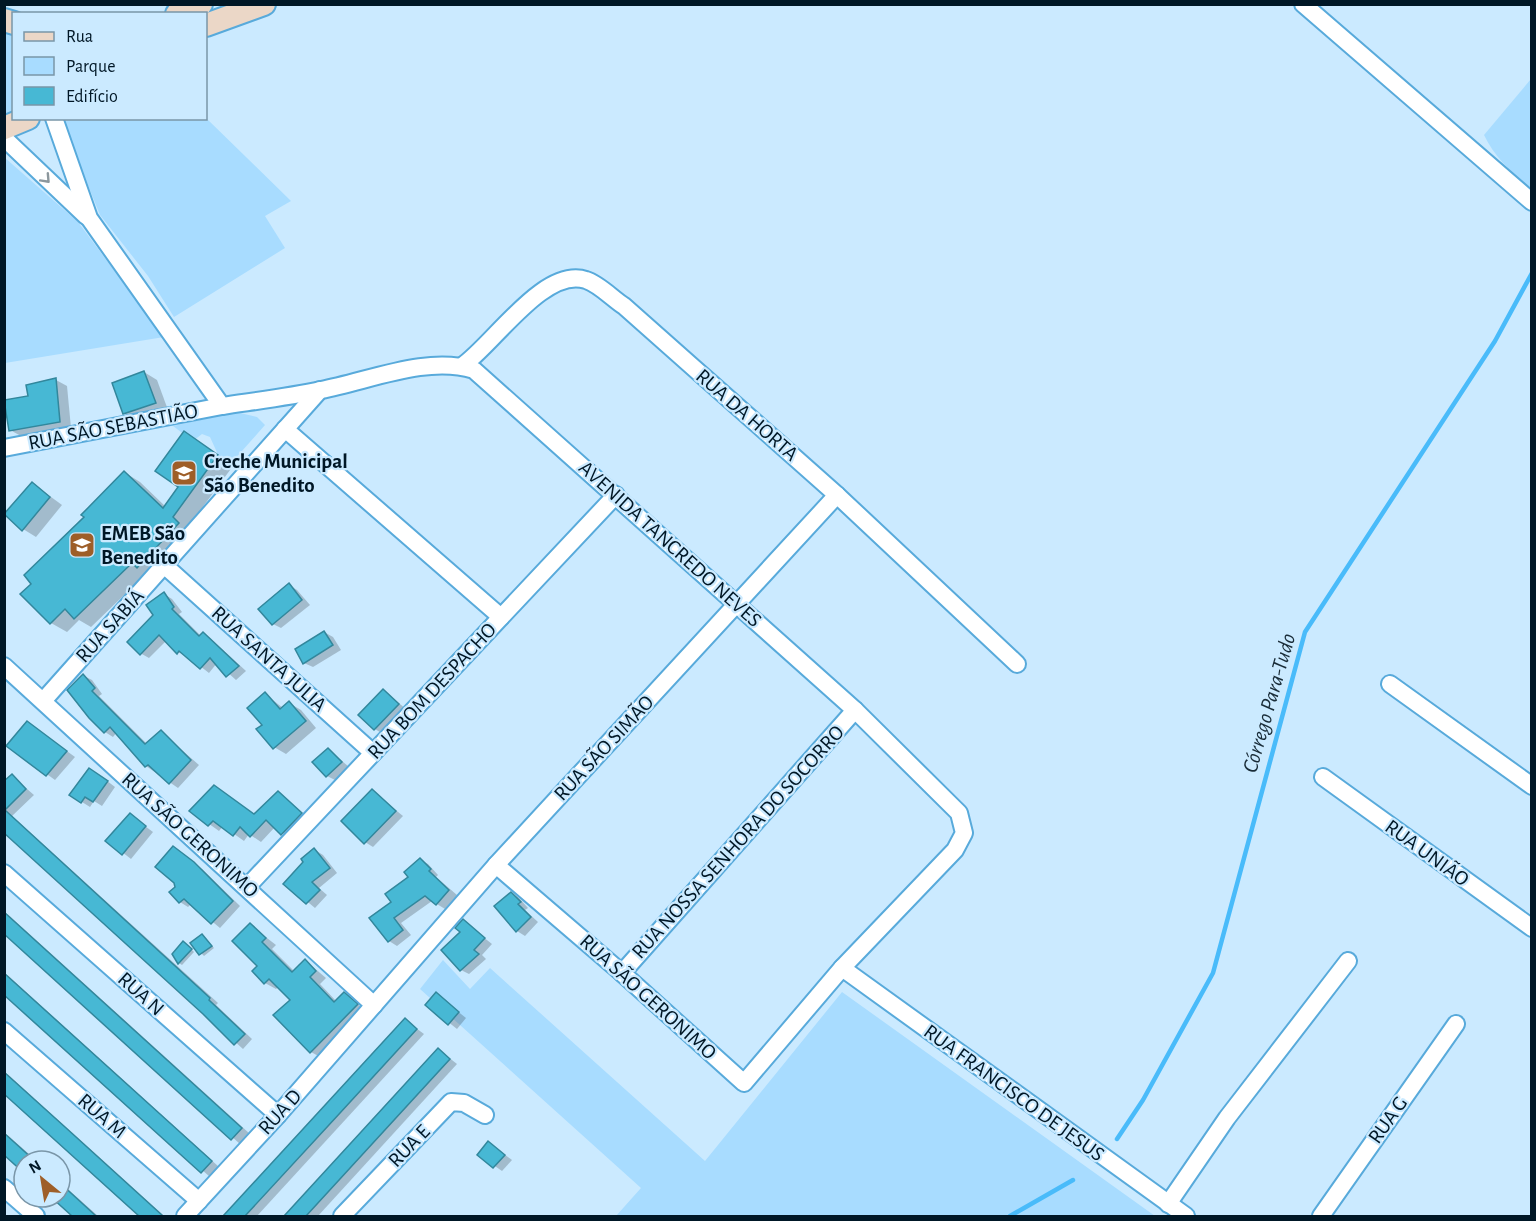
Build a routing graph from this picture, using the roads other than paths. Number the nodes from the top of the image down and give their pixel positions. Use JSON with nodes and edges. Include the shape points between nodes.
{"nodes":[{"id":1,"x":201,"y":4,"type":"edge"},
{"id":2,"x":264,"y":4,"type":"edge"},
{"id":3,"x":1304,"y":4,"type":"edge"},
{"id":4,"x":182,"y":12,"type":"edge"},
{"id":5,"x":207,"y":25,"type":"edge"},
{"id":6,"x":23,"y":120,"type":"edge"},
{"id":7,"x":55,"y":120,"type":"edge"},
{"id":8,"x":4,"y":128,"type":"edge"},
{"id":9,"x":4,"y":138,"type":"edge"},
{"id":10,"x":1532,"y":202,"type":"edge"},
{"id":11,"x":89,"y":218,"type":"junction"},
{"id":12,"x":462,"y":366,"type":"junction"},
{"id":13,"x":320,"y":390,"type":"junction"},
{"id":14,"x":222,"y":406,"type":"junction"},
{"id":15,"x":285,"y":429,"type":"junction"},
{"id":16,"x":4,"y":448,"type":"edge"},
{"id":17,"x":616,"y":495,"type":"junction"},
{"id":18,"x":837,"y":495,"type":"junction"},
{"id":19,"x":164,"y":565,"type":"junction"},
{"id":20,"x":737,"y":604,"type":"junction"},
{"id":21,"x":501,"y":618,"type":"junction"},
{"id":22,"x":1017,"y":664,"type":"dead end"},
{"id":23,"x":4,"y":666,"type":"edge"},
{"id":24,"x":1390,"y":684,"type":"dead end"},
{"id":25,"x":44,"y":701,"type":"junction"},
{"id":26,"x":855,"y":710,"type":"junction"},
{"id":27,"x":373,"y":753,"type":"junction"},
{"id":28,"x":1323,"y":777,"type":"dead end"},
{"id":29,"x":1532,"y":786,"type":"edge"},
{"id":30,"x":496,"y":865,"type":"junction"},
{"id":31,"x":4,"y":873,"type":"edge"},
{"id":32,"x":247,"y":887,"type":"junction"},
{"id":33,"x":1532,"y":928,"type":"edge"},
{"id":34,"x":1348,"y":961,"type":"dead end"},
{"id":35,"x":842,"y":968,"type":"junction"},
{"id":36,"x":622,"y":973,"type":"junction"},
{"id":37,"x":374,"y":1005,"type":"junction"},
{"id":38,"x":1456,"y":1024,"type":"dead end"},
{"id":39,"x":4,"y":1031,"type":"edge"},
{"id":40,"x":744,"y":1083,"type":"joint"},
{"id":41,"x":278,"y":1115,"type":"junction"},
{"id":42,"x":485,"y":1115,"type":"dead end"},
{"id":43,"x":4,"y":1188,"type":"edge"},
{"id":44,"x":199,"y":1201,"type":"junction"},
{"id":45,"x":1168,"y":1203,"type":"junction"},
{"id":46,"x":36,"y":1216,"type":"edge"},
{"id":47,"x":185,"y":1216,"type":"edge"},
{"id":48,"x":342,"y":1216,"type":"edge"},
{"id":49,"x":1186,"y":1216,"type":"edge"},
{"id":50,"x":1321,"y":1216,"type":"edge"}],
"edges":[{"from":1,"to":4,"type":"main road"},
{"from":2,"to":5,"type":"main road"},
{"from":3,"to":10,"type":"street"},
{"from":6,"to":8,"type":"main road"},
{"from":7,"to":11,"type":"street"},
{"from":9,"to":11,"type":"street","one_way":true},
{"from":11,"to":14,"type":"street"},
{"from":12,"to":13,"type":"street","via":[[412,369]]},
{"from":12,"to":17,"type":"street","name":"AVENIDA TANCREDO NEVES","via":[[474,370],[496,388]]},
{"from":12,"to":18,"type":"street","name":"RUA DA HORTA","via":[[540,293],[562,280],[586,280],[624,306]]},
{"from":13,"to":14,"type":"street"},
{"from":13,"to":15,"type":"street","name":"RUA SABIÁ"},
{"from":14,"to":16,"type":"street","name":"RUA SÃO SEBASTIÃO"},
{"from":15,"to":19,"type":"street","name":"RUA SABIÁ"},
{"from":15,"to":21,"type":"street"},
{"from":17,"to":20,"type":"street","name":"AVENIDA TANCREDO NEVES"},
{"from":17,"to":21,"type":"street","name":"RUA BOM DESPACHO"},
{"from":18,"to":20,"type":"street","name":"RUA SÃO SIMÃO"},
{"from":18,"to":22,"type":"street","name":"RUA DA HORTA"},
{"from":19,"to":25,"type":"street","name":"RUA SABIÁ"},
{"from":19,"to":27,"type":"street","name":"RUA SANTA JULIA"},
{"from":20,"to":26,"type":"street","name":"AVENIDA TANCREDO NEVES"},
{"from":20,"to":30,"type":"street","name":"RUA SÃO SIMÃO"},
{"from":21,"to":27,"type":"street","name":"RUA BOM DESPACHO"},
{"from":23,"to":25,"type":"street","name":"RUA SÃO GERONIMO"},
{"from":24,"to":29,"type":"street"},
{"from":25,"to":32,"type":"street","name":"RUA SÃO GERONIMO"},
{"from":26,"to":35,"type":"street","name":"AVENIDA TANCREDO NEVES","via":[[959,813],[964,833],[955,850]]},
{"from":26,"to":36,"type":"street","name":"RUA NOSSA SENHORA DO SOCORRO"},
{"from":27,"to":32,"type":"street","name":"RUA BOM DESPACHO"},
{"from":28,"to":33,"type":"street","name":"RUA UNIÃO"},
{"from":30,"to":36,"type":"street","name":"RUA SÃO GERONIMO"},
{"from":30,"to":37,"type":"street","name":"RUA SÃO SIMÃO"},
{"from":31,"to":41,"type":"street","name":"RUA N"},
{"from":32,"to":37,"type":"street","name":"RUA SÃO GERONIMO"},
{"from":34,"to":45,"type":"street","via":[[1227,1118]]},
{"from":35,"to":40,"type":"street","name":"AVENIDA TANCREDO NEVES"},
{"from":35,"to":45,"type":"street","name":"RUA FRANCISCO DE JESUS"},
{"from":36,"to":40,"type":"street","name":"RUA SÃO GERONIMO"},
{"from":37,"to":41,"type":"street","name":"RUA D"},
{"from":38,"to":50,"type":"street","name":"RUA G"},
{"from":39,"to":44,"type":"street","name":"RUA M"},
{"from":41,"to":44,"type":"street","name":"RUA D"},
{"from":42,"to":48,"type":"street","name":"RUA E","via":[[464,1103],[451,1102]]},
{"from":43,"to":46,"type":"street"},
{"from":44,"to":47,"type":"street","name":"RUA D"},
{"from":45,"to":49,"type":"street","name":"RUA FRANCISCO DE JESUS"}]}
